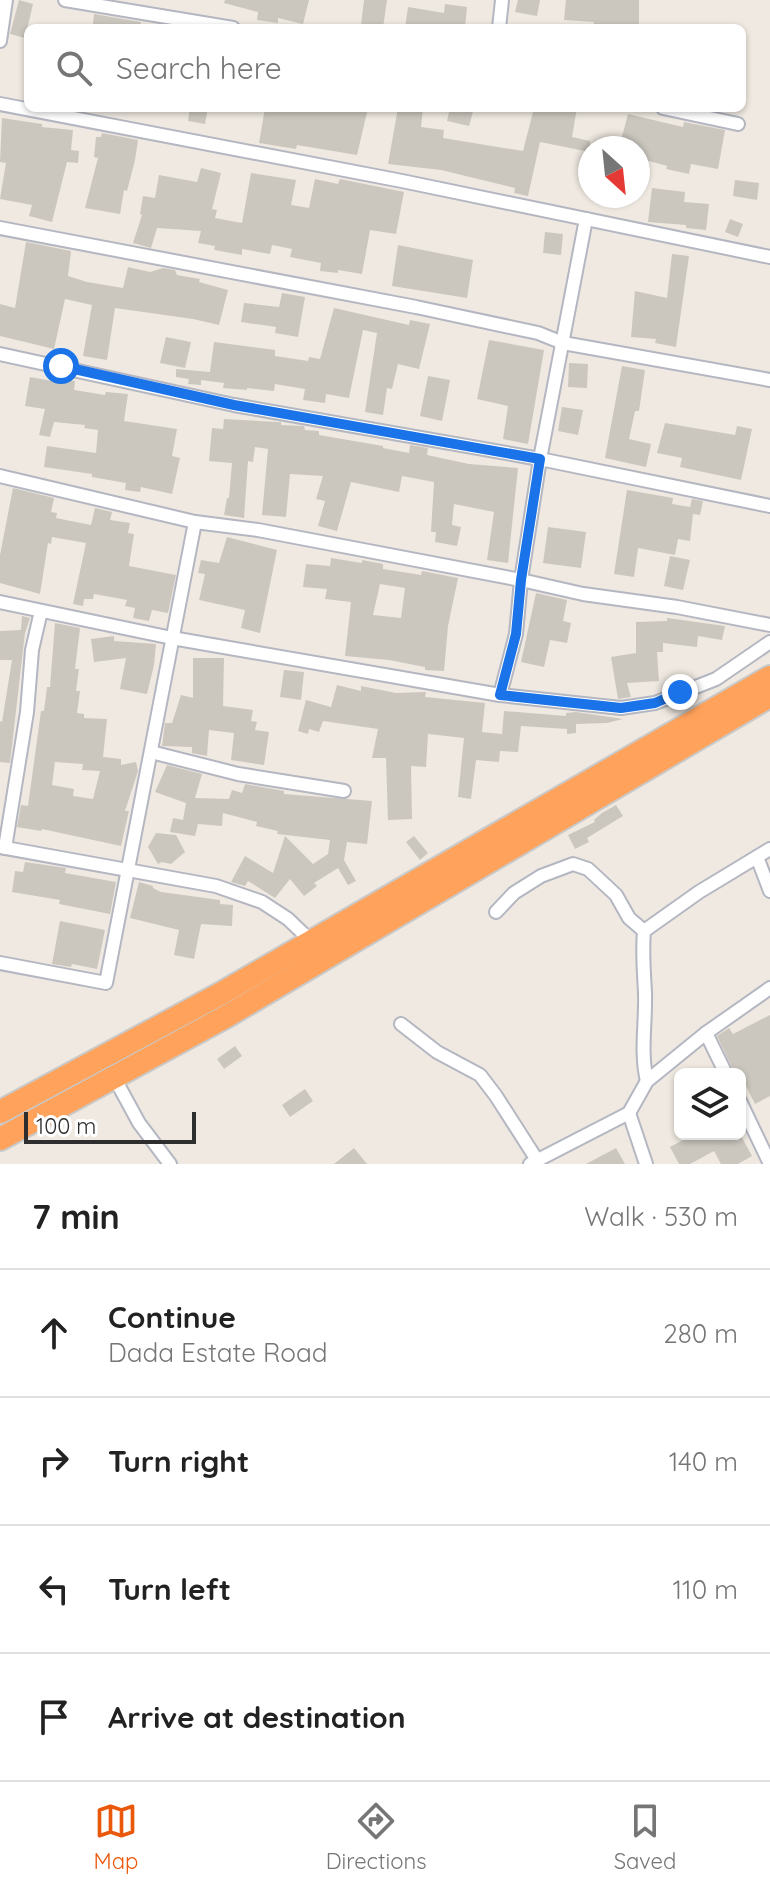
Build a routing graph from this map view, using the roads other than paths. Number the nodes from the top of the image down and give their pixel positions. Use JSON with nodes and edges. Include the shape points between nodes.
{"nodes":[{"id":1,"x":6,"y":0,"type":"edge"},
{"id":2,"x":65,"y":0,"type":"edge"},
{"id":3,"x":502,"y":0,"type":"edge"},
{"id":4,"x":209,"y":24,"type":"edge"},
{"id":5,"x":499,"y":24,"type":"edge"},
{"id":6,"x":0,"y":41,"type":"edge"},
{"id":7,"x":0,"y":104,"type":"edge"},
{"id":8,"x":24,"y":109,"type":"edge"},
{"id":9,"x":41,"y":112,"type":"edge"},
{"id":10,"x":682,"y":112,"type":"edge"},
{"id":11,"x":738,"y":124,"type":"dead end"},
{"id":12,"x":586,"y":219,"type":"junction"},
{"id":13,"x":0,"y":228,"type":"edge"},
{"id":14,"x":770,"y":257,"type":"edge"},
{"id":15,"x":563,"y":343,"type":"junction"},
{"id":16,"x":0,"y":354,"type":"edge"},
{"id":17,"x":770,"y":380,"type":"edge"},
{"id":18,"x":540,"y":459,"type":"junction"},
{"id":19,"x":0,"y":476,"type":"edge"},
{"id":20,"x":770,"y":506,"type":"edge"},
{"id":21,"x":195,"y":522,"type":"junction"},
{"id":22,"x":521,"y":580,"type":"junction"},
{"id":23,"x":0,"y":602,"type":"edge"},
{"id":24,"x":41,"y":611,"type":"junction"},
{"id":25,"x":770,"y":625,"type":"edge"},
{"id":26,"x":172,"y":638,"type":"junction"},
{"id":27,"x":770,"y":642,"type":"edge"},
{"id":28,"x":770,"y":677,"type":"edge"},
{"id":29,"x":500,"y":695,"type":"junction"},
{"id":30,"x":770,"y":696,"type":"edge"},
{"id":31,"x":151,"y":752,"type":"junction"},
{"id":32,"x":344,"y":791,"type":"dead end"},
{"id":33,"x":2,"y":847,"type":"edge"},
{"id":34,"x":770,"y":849,"type":"edge"},
{"id":35,"x":757,"y":857,"type":"junction"},
{"id":36,"x":129,"y":871,"type":"junction"},
{"id":37,"x":770,"y":891,"type":"edge"},
{"id":38,"x":496,"y":912,"type":"dead end"},
{"id":39,"x":644,"y":931,"type":"junction"},
{"id":40,"x":312,"y":942,"type":"junction"},
{"id":41,"x":0,"y":963,"type":"edge"},
{"id":42,"x":770,"y":988,"type":"edge"},
{"id":43,"x":401,"y":1024,"type":"dead end"},
{"id":44,"x":706,"y":1033,"type":"junction"},
{"id":45,"x":723,"y":1068,"type":"edge"},
{"id":46,"x":115,"y":1079,"type":"junction"},
{"id":47,"x":647,"y":1081,"type":"junction"},
{"id":48,"x":0,"y":1112,"type":"edge"},
{"id":49,"x":629,"y":1113,"type":"junction"},
{"id":50,"x":746,"y":1114,"type":"edge"},
{"id":51,"x":0,"y":1139,"type":"edge"},
{"id":52,"x":533,"y":1162,"type":"edge"},
{"id":53,"x":170,"y":1164,"type":"edge"},
{"id":54,"x":646,"y":1164,"type":"edge"},
{"id":55,"x":770,"y":1164,"type":"edge"}],
"edges":[{"from":1,"to":6,"type":"street"},
{"from":2,"to":4,"type":"street"},
{"from":3,"to":5,"type":"street"},
{"from":7,"to":8,"type":"street"},
{"from":9,"to":12,"type":"street"},
{"from":10,"to":11,"type":"street"},
{"from":12,"to":14,"type":"street"},
{"from":12,"to":15,"type":"street"},
{"from":13,"to":15,"type":"street","via":[[416,307]]},
{"from":15,"to":17,"type":"street"},
{"from":15,"to":18,"type":"street"},
{"from":16,"to":18,"type":"street","via":[[234,405]]},
{"from":18,"to":20,"type":"street"},
{"from":18,"to":22,"type":"street"},
{"from":19,"to":21,"type":"street"},
{"from":21,"to":22,"type":"street"},
{"from":21,"to":26,"type":"street"},
{"from":22,"to":25,"type":"street"},
{"from":22,"to":29,"type":"street","via":[[516,634]]},
{"from":23,"to":24,"type":"street"},
{"from":24,"to":26,"type":"street"},
{"from":24,"to":33,"type":"street"},
{"from":26,"to":29,"type":"street"},
{"from":26,"to":31,"type":"street"},
{"from":27,"to":29,"type":"street","via":[[716,679],[655,703],[621,708]]},
{"from":28,"to":40,"type":"highway"},
{"from":30,"to":46,"type":"highway"},
{"from":31,"to":32,"type":"street","via":[[238,774]]},
{"from":31,"to":36,"type":"street"},
{"from":33,"to":36,"type":"street"},
{"from":34,"to":35,"type":"street"},
{"from":35,"to":37,"type":"street"},
{"from":35,"to":39,"type":"street"},
{"from":36,"to":40,"type":"street","via":[[216,886],[262,902]]},
{"from":36,"to":41,"type":"street","via":[[106,983]]},
{"from":38,"to":39,"type":"street","via":[[541,876],[573,864],[588,869],[616,895]]},
{"from":39,"to":47,"type":"street"},
{"from":40,"to":48,"type":"highway"},
{"from":42,"to":44,"type":"street"},
{"from":43,"to":52,"type":"street","via":[[480,1075]]},
{"from":44,"to":45,"type":"street"},
{"from":44,"to":47,"type":"street"},
{"from":46,"to":51,"type":"highway"},
{"from":46,"to":53,"type":"street"},
{"from":47,"to":49,"type":"street"},
{"from":49,"to":52,"type":"street"},
{"from":49,"to":54,"type":"street"},
{"from":50,"to":55,"type":"street"}]}
